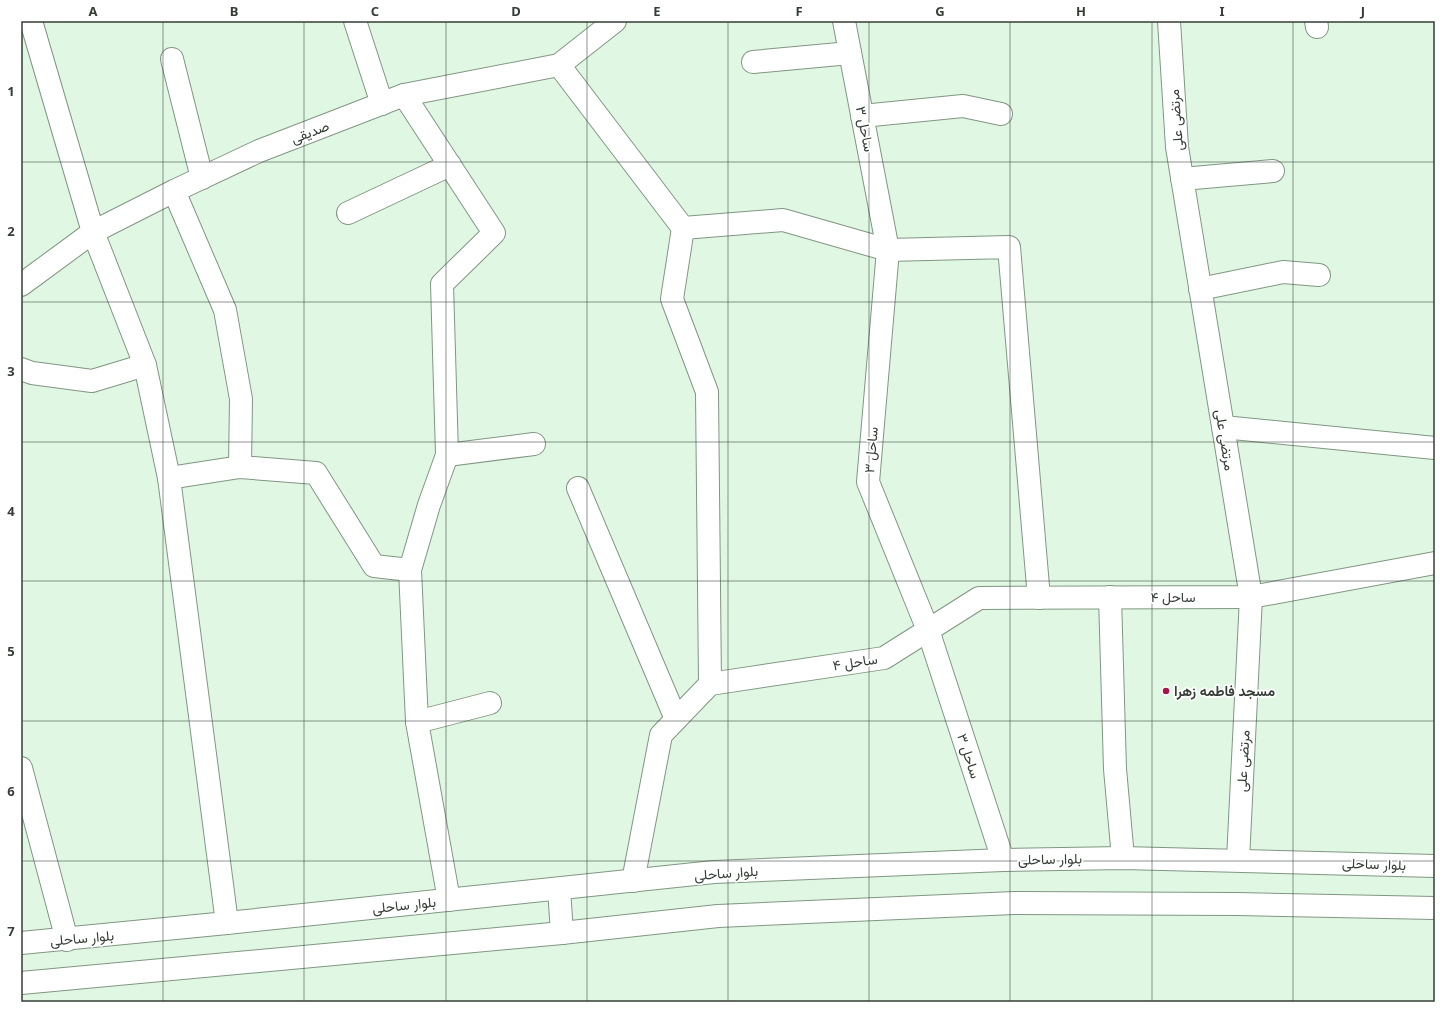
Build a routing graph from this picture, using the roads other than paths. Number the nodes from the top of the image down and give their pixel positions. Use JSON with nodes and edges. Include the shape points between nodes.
{"nodes":[{"id":1,"x":32,"y":21,"type":"edge"},
{"id":2,"x":355,"y":21,"type":"edge"},
{"id":3,"x":615,"y":21,"type":"edge"},
{"id":4,"x":844,"y":21,"type":"edge"},
{"id":5,"x":1167,"y":21,"type":"edge"},
{"id":6,"x":850,"y":53,"type":"junction"},
{"id":7,"x":172,"y":59,"type":"dead end"},
{"id":8,"x":753,"y":62,"type":"dead end"},
{"id":9,"x":559,"y":65,"type":"junction"},
{"id":10,"x":404,"y":95,"type":"junction"},
{"id":11,"x":382,"y":104,"type":"junction"},
{"id":12,"x":1001,"y":114,"type":"dead end"},
{"id":13,"x":862,"y":116,"type":"junction"},
{"id":14,"x":450,"y":165,"type":"junction"},
{"id":15,"x":1273,"y":171,"type":"dead end"},
{"id":16,"x":202,"y":178,"type":"junction"},
{"id":17,"x":1182,"y":179,"type":"junction"},
{"id":18,"x":174,"y":191,"type":"junction"},
{"id":19,"x":348,"y":213,"type":"dead end"},
{"id":20,"x":683,"y":228,"type":"junction"},
{"id":21,"x":93,"y":232,"type":"junction"},
{"id":22,"x":888,"y":250,"type":"junction"},
{"id":23,"x":1319,"y":275,"type":"dead end"},
{"id":24,"x":21,"y":285,"type":"edge"},
{"id":25,"x":1200,"y":289,"type":"junction"},
{"id":26,"x":145,"y":365,"type":"junction"},
{"id":27,"x":21,"y":369,"type":"edge"},
{"id":28,"x":1223,"y":427,"type":"junction"},
{"id":29,"x":534,"y":444,"type":"dead end"},
{"id":30,"x":1435,"y":448,"type":"edge"},
{"id":31,"x":447,"y":455,"type":"junction"},
{"id":32,"x":240,"y":466,"type":"junction"},
{"id":33,"x":169,"y":478,"type":"junction"},
{"id":34,"x":578,"y":488,"type":"dead end"},
{"id":35,"x":1435,"y":563,"type":"edge"},
{"id":36,"x":410,"y":570,"type":"junction"},
{"id":37,"x":1110,"y":597,"type":"junction"},
{"id":38,"x":1250,"y":597,"type":"junction"},
{"id":39,"x":1039,"y":598,"type":"junction"},
{"id":40,"x":928,"y":630,"type":"junction"},
{"id":41,"x":710,"y":684,"type":"junction"},
{"id":42,"x":490,"y":703,"type":"dead end"},
{"id":43,"x":676,"y":719,"type":"junction"},
{"id":44,"x":417,"y":722,"type":"junction"},
{"id":45,"x":21,"y":768,"type":"edge"},
{"id":46,"x":1123,"y":858,"type":"junction"},
{"id":47,"x":1003,"y":860,"type":"junction"},
{"id":48,"x":1238,"y":860,"type":"junction"},
{"id":49,"x":1435,"y":866,"type":"edge"},
{"id":50,"x":633,"y":881,"type":"junction"},
{"id":51,"x":559,"y":889,"type":"junction"},
{"id":52,"x":449,"y":900,"type":"junction"},
{"id":53,"x":1435,"y":908,"type":"edge"},
{"id":54,"x":227,"y":923,"type":"junction"},
{"id":55,"x":562,"y":933,"type":"junction"},
{"id":56,"x":67,"y":940,"type":"junction"},
{"id":57,"x":21,"y":943,"type":"edge"},
{"id":58,"x":21,"y":983,"type":"edge"}],
"edges":[{"from":1,"to":21,"type":"street"},
{"from":2,"to":11,"type":"street"},
{"from":3,"to":9,"type":"street","name":"صدیقی"},
{"from":4,"to":6,"type":"street","name":"ساحل ۳"},
{"from":5,"to":17,"type":"street","name":"مرتضی علی"},
{"from":6,"to":8,"type":"street"},
{"from":6,"to":13,"type":"street","name":"ساحل ۳"},
{"from":7,"to":16,"type":"street"},
{"from":9,"to":10,"type":"street","name":"صدیقی"},
{"from":9,"to":20,"type":"street"},
{"from":10,"to":11,"type":"street","name":"صدیقی"},
{"from":10,"to":14,"type":"street"},
{"from":11,"to":16,"type":"street","name":"صدیقی"},
{"from":12,"to":13,"type":"street","via":[[964,106]]},
{"from":13,"to":22,"type":"street","name":"ساحل ۳"},
{"from":14,"to":19,"type":"street"},
{"from":14,"to":31,"type":"street","via":[[494,233],[442,284]]},
{"from":15,"to":17,"type":"street"},
{"from":16,"to":18,"type":"street","name":"صدیقی"},
{"from":17,"to":25,"type":"street","name":"مرتضی علی"},
{"from":18,"to":21,"type":"street","name":"صدیقی"},
{"from":18,"to":32,"type":"street","via":[[225,310],[241,399]]},
{"from":20,"to":22,"type":"street","via":[[783,220]]},
{"from":20,"to":41,"type":"street","via":[[672,299],[707,392]]},
{"from":21,"to":24,"type":"street","name":"صدیقی"},
{"from":21,"to":26,"type":"street"},
{"from":22,"to":39,"type":"street","via":[[1009,247]]},
{"from":22,"to":40,"type":"street","name":"ساحل ۳","via":[[868,482]]},
{"from":23,"to":25,"type":"street","via":[[1283,272]]},
{"from":25,"to":28,"type":"street","name":"مرتضی علی"},
{"from":26,"to":27,"type":"street","via":[[92,381],[32,373]]},
{"from":26,"to":33,"type":"street"},
{"from":28,"to":30,"type":"street"},
{"from":28,"to":38,"type":"street","name":"مرتضی علی"},
{"from":29,"to":31,"type":"street"},
{"from":31,"to":36,"type":"street"},
{"from":32,"to":33,"type":"street"},
{"from":32,"to":36,"type":"street","via":[[316,473],[374,566]]},
{"from":33,"to":54,"type":"street"},
{"from":34,"to":43,"type":"street"},
{"from":35,"to":38,"type":"street","name":"ساحل ۴"},
{"from":36,"to":44,"type":"street"},
{"from":37,"to":38,"type":"street","name":"ساحل ۴"},
{"from":37,"to":39,"type":"street","name":"ساحل ۴"},
{"from":37,"to":46,"type":"street","via":[[1115,770]]},
{"from":38,"to":48,"type":"street","name":"مرتضی علی"},
{"from":39,"to":40,"type":"street","name":"ساحل ۴","via":[[979,598]]},
{"from":40,"to":41,"type":"street","name":"ساحل ۴","via":[[884,658]]},
{"from":40,"to":47,"type":"street","name":"ساحل ۳"},
{"from":41,"to":43,"type":"street"},
{"from":42,"to":44,"type":"street"},
{"from":43,"to":50,"type":"street","via":[[661,735]]},
{"from":44,"to":52,"type":"street"},
{"from":45,"to":56,"type":"street"},
{"from":46,"to":47,"type":"street","name":"بلوار ساحلی"},
{"from":46,"to":48,"type":"street","name":"بلوار ساحلی"},
{"from":47,"to":50,"type":"street","name":"بلوار ساحلی","via":[[714,872]]},
{"from":48,"to":49,"type":"street","name":"بلوار ساحلی"},
{"from":50,"to":51,"type":"street","name":"بلوار ساحلی"},
{"from":51,"to":52,"type":"street","name":"بلوار ساحلی"},
{"from":51,"to":55,"type":"street"},
{"from":52,"to":54,"type":"street","name":"بلوار ساحلی"},
{"from":53,"to":55,"type":"street","via":[[1014,903],[718,916]]},
{"from":54,"to":56,"type":"street","name":"بلوار ساحلی"},
{"from":55,"to":58,"type":"street"},
{"from":56,"to":57,"type":"street","name":"بلوار ساحلی"}]}
